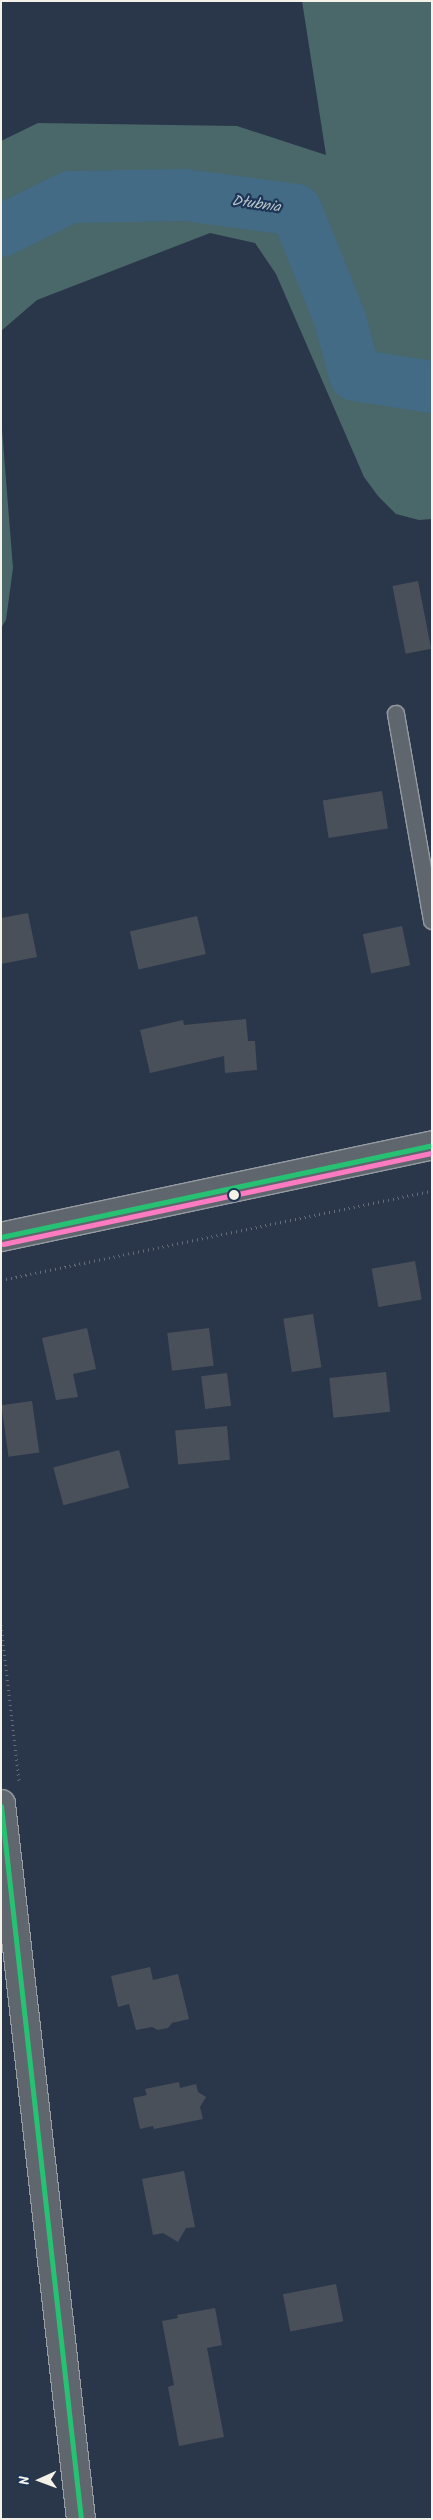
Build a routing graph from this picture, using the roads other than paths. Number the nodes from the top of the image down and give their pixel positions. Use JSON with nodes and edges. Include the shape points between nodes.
{"nodes":[{"id":1,"x":396,"y":714,"type":"dead end"},
{"id":2,"x":432,"y":921,"type":"edge"},
{"id":3,"x":432,"y":1145,"type":"edge"},
{"id":4,"x":1,"y":1237,"type":"edge"},
{"id":5,"x":1,"y":1804,"type":"edge"},
{"id":6,"x":81,"y":2519,"type":"edge"}],
"edges":[{"from":1,"to":2,"type":"lane"},
{"from":3,"to":4,"type":"street"},
{"from":5,"to":6,"type":"street"}]}
